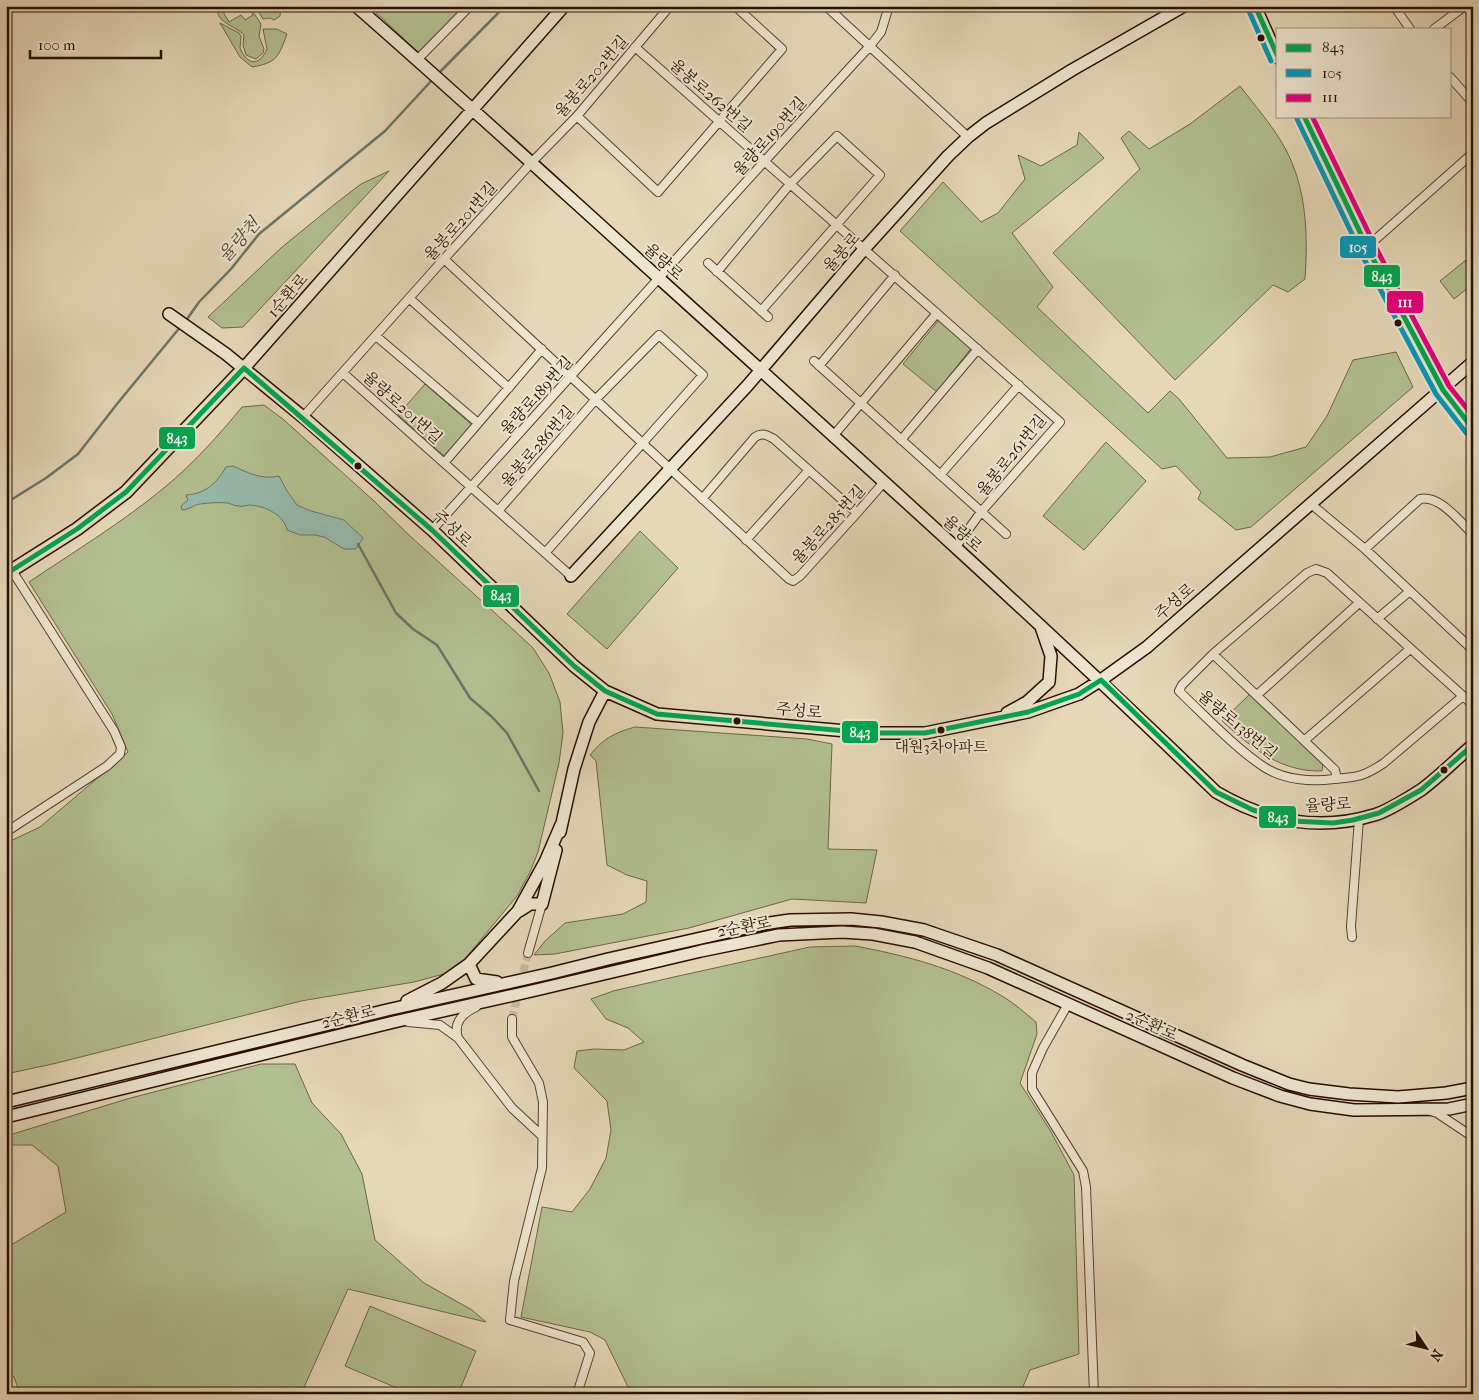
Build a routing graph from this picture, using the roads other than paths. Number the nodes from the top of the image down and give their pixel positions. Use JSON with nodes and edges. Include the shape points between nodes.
{"nodes":[{"id":1,"x":356,"y":6,"type":"edge"},
{"id":2,"x":470,"y":6,"type":"edge"},
{"id":3,"x":564,"y":6,"type":"edge"},
{"id":4,"x":670,"y":6,"type":"edge"},
{"id":5,"x":735,"y":6,"type":"edge"},
{"id":6,"x":826,"y":6,"type":"edge"},
{"id":7,"x":889,"y":6,"type":"edge"},
{"id":8,"x":1168,"y":6,"type":"edge"},
{"id":9,"x":1184,"y":6,"type":"edge"},
{"id":10,"x":1254,"y":6,"type":"edge"},
{"id":11,"x":1394,"y":6,"type":"edge"},
{"id":12,"x":1464,"y":6,"type":"edge"},
{"id":13,"x":1156,"y":22,"type":"junction"},
{"id":14,"x":1409,"y":28,"type":"edge"},
{"id":15,"x":1435,"y":28,"type":"edge"},
{"id":16,"x":870,"y":46,"type":"junction"},
{"id":17,"x":635,"y":47,"type":"junction"},
{"id":18,"x":1276,"y":54,"type":"edge"},
{"id":19,"x":417,"y":60,"type":"junction"},
{"id":20,"x":1452,"y":79,"type":"edge"},
{"id":21,"x":1473,"y":103,"type":"edge"},
{"id":22,"x":473,"y":110,"type":"junction"},
{"id":23,"x":577,"y":116,"type":"junction"},
{"id":24,"x":1308,"y":118,"type":"edge"},
{"id":25,"x":719,"y":120,"type":"junction"},
{"id":26,"x":968,"y":137,"type":"junction"},
{"id":27,"x":1473,"y":153,"type":"edge"},
{"id":28,"x":764,"y":160,"type":"junction"},
{"id":29,"x":532,"y":162,"type":"junction"},
{"id":30,"x":791,"y":184,"type":"junction"},
{"id":31,"x":837,"y":223,"type":"junction"},
{"id":32,"x":1368,"y":247,"type":"junction"},
{"id":33,"x":865,"y":248,"type":"junction"},
{"id":34,"x":444,"y":259,"type":"junction"},
{"id":35,"x":708,"y":264,"type":"dead end"},
{"id":36,"x":717,"y":272,"type":"junction"},
{"id":37,"x":895,"y":275,"type":"junction"},
{"id":38,"x":660,"y":279,"type":"junction"},
{"id":39,"x":409,"y":298,"type":"junction"},
{"id":40,"x":761,"y":311,"type":"junction"},
{"id":41,"x":937,"y":313,"type":"junction"},
{"id":42,"x":169,"y":314,"type":"dead end"},
{"id":43,"x":768,"y":317,"type":"dead end"},
{"id":44,"x":376,"y":336,"type":"junction"},
{"id":45,"x":542,"y":349,"type":"junction"},
{"id":46,"x":978,"y":349,"type":"junction"},
{"id":47,"x":1473,"y":362,"type":"edge"},
{"id":48,"x":244,"y":368,"type":"junction"},
{"id":49,"x":761,"y":370,"type":"junction"},
{"id":50,"x":343,"y":373,"type":"junction"},
{"id":51,"x":571,"y":376,"type":"junction"},
{"id":52,"x":1019,"y":385,"type":"junction"},
{"id":53,"x":508,"y":388,"type":"junction"},
{"id":54,"x":1443,"y":390,"type":"junction"},
{"id":55,"x":596,"y":399,"type":"junction"},
{"id":56,"x":862,"y":404,"type":"junction"},
{"id":57,"x":303,"y":417,"type":"junction"},
{"id":58,"x":478,"y":423,"type":"junction"},
{"id":59,"x":1473,"y":429,"type":"edge"},
{"id":60,"x":834,"y":435,"type":"junction"},
{"id":61,"x":901,"y":440,"type":"junction"},
{"id":62,"x":643,"y":442,"type":"junction"},
{"id":63,"x":444,"y":462,"type":"junction"},
{"id":64,"x":672,"y":469,"type":"junction"},
{"id":65,"x":809,"y":470,"type":"junction"},
{"id":66,"x":940,"y":475,"type":"junction"},
{"id":67,"x":884,"y":482,"type":"junction"},
{"id":68,"x":471,"y":487,"type":"junction"},
{"id":69,"x":702,"y":499,"type":"junction"},
{"id":70,"x":1311,"y":504,"type":"junction"},
{"id":71,"x":498,"y":511,"type":"junction"},
{"id":72,"x":982,"y":512,"type":"junction"},
{"id":73,"x":858,"y":513,"type":"junction"},
{"id":74,"x":432,"y":530,"type":"junction"},
{"id":75,"x":1006,"y":534,"type":"dead end"},
{"id":76,"x":1473,"y":534,"type":"edge"},
{"id":77,"x":746,"y":540,"type":"junction"},
{"id":78,"x":955,"y":548,"type":"junction"},
{"id":79,"x":1365,"y":549,"type":"junction"},
{"id":80,"x":546,"y":553,"type":"junction"},
{"id":81,"x":8,"y":568,"type":"edge"},
{"id":82,"x":571,"y":576,"type":"joint"},
{"id":83,"x":1410,"y":590,"type":"junction"},
{"id":84,"x":1359,"y":603,"type":"junction"},
{"id":85,"x":1377,"y":619,"type":"junction"},
{"id":86,"x":1040,"y":625,"type":"junction"},
{"id":87,"x":1410,"y":649,"type":"junction"},
{"id":88,"x":1473,"y":650,"type":"edge"},
{"id":89,"x":1213,"y":654,"type":"junction"},
{"id":90,"x":1101,"y":680,"type":"junction"},
{"id":91,"x":605,"y":691,"type":"junction"},
{"id":92,"x":1257,"y":695,"type":"junction"},
{"id":93,"x":1463,"y":696,"type":"junction"},
{"id":94,"x":1473,"y":705,"type":"edge"},
{"id":95,"x":997,"y":719,"type":"junction"},
{"id":96,"x":1305,"y":740,"type":"junction"},
{"id":97,"x":1473,"y":745,"type":"edge"},
{"id":98,"x":1338,"y":779,"type":"junction"},
{"id":99,"x":1359,"y":819,"type":"junction"},
{"id":100,"x":561,"y":825,"type":"junction"},
{"id":101,"x":6,"y":832,"type":"edge"},
{"id":102,"x":542,"y":904,"type":"junction"},
{"id":103,"x":518,"y":911,"type":"junction"},
{"id":104,"x":1352,"y":937,"type":"dead end"},
{"id":105,"x":528,"y":952,"type":"tunnel mouth"},
{"id":106,"x":469,"y":964,"type":"junction"},
{"id":107,"x":508,"y":984,"type":"junction"},
{"id":108,"x":492,"y":1000,"type":"junction"},
{"id":109,"x":1068,"y":1004,"type":"junction"},
{"id":110,"x":387,"y":1010,"type":"junction"},
{"id":111,"x":512,"y":1019,"type":"tunnel mouth"},
{"id":112,"x":398,"y":1021,"type":"junction"},
{"id":113,"x":458,"y":1038,"type":"junction"},
{"id":114,"x":1473,"y":1088,"type":"edge"},
{"id":115,"x":6,"y":1102,"type":"edge"},
{"id":116,"x":1473,"y":1104,"type":"edge"},
{"id":117,"x":1426,"y":1109,"type":"junction"},
{"id":118,"x":6,"y":1117,"type":"edge"},
{"id":119,"x":542,"y":1135,"type":"junction"},
{"id":120,"x":1473,"y":1137,"type":"edge"},
{"id":121,"x":577,"y":1394,"type":"edge"},
{"id":122,"x":1094,"y":1394,"type":"edge"}],
"edges":[{"from":1,"to":19,"type":"street","name":"율량로"},
{"from":2,"to":19,"type":"street"},
{"from":3,"to":22,"type":"street","name":"1순환로"},
{"from":4,"to":17,"type":"street","name":"율봉로202번길"},
{"from":5,"to":25,"type":"street","via":[[782,49]]},
{"from":6,"to":16,"type":"street"},
{"from":7,"to":16,"type":"street","name":"율량로190번길","via":[[881,32]]},
{"from":8,"to":13,"type":"street"},
{"from":9,"to":13,"type":"street","name":"율봉로"},
{"from":10,"to":18,"type":"street"},
{"from":11,"to":14,"type":"street"},
{"from":12,"to":15,"type":"street"},
{"from":13,"to":26,"type":"street","name":"율봉로","via":[[1072,70]]},
{"from":16,"to":26,"type":"street"},
{"from":16,"to":28,"type":"street","name":"율량로190번길"},
{"from":17,"to":23,"type":"street","name":"율봉로202번길"},
{"from":17,"to":25,"type":"street","name":"율봉로262번길"},
{"from":19,"to":22,"type":"street","name":"율량로"},
{"from":20,"to":21,"type":"street"},
{"from":22,"to":29,"type":"street","name":"율량로"},
{"from":22,"to":48,"type":"street","name":"1순환로"},
{"from":23,"to":25,"type":"street","via":[[658,192]]},
{"from":23,"to":29,"type":"street","name":"율봉로202번길"},
{"from":24,"to":32,"type":"street"},
{"from":25,"to":28,"type":"street","name":"율봉로262번길"},
{"from":26,"to":33,"type":"street","name":"율봉로"},
{"from":27,"to":32,"type":"street"},
{"from":28,"to":30,"type":"street","name":"율봉로262번길"},
{"from":28,"to":38,"type":"street","name":"율량로190번길"},
{"from":29,"to":34,"type":"street","name":"율봉로201번길"},
{"from":29,"to":38,"type":"street","name":"율량로"},
{"from":30,"to":31,"type":"street","name":"율봉로262번길"},
{"from":30,"to":31,"type":"street","via":[[837,136],[880,175]]},
{"from":30,"to":36,"type":"street"},
{"from":31,"to":33,"type":"street","name":"율봉로262번길"},
{"from":31,"to":40,"type":"street"},
{"from":32,"to":54,"type":"street"},
{"from":33,"to":37,"type":"street","name":"율봉로261번길"},
{"from":33,"to":49,"type":"street","name":"율봉로"},
{"from":34,"to":39,"type":"street","name":"율봉로201번길"},
{"from":34,"to":45,"type":"street","name":"율봉로286번길"},
{"from":35,"to":36,"type":"street"},
{"from":36,"to":40,"type":"street"},
{"from":37,"to":41,"type":"street","name":"율봉로261번길"},
{"from":37,"to":56,"type":"street","via":[[817,364]]},
{"from":38,"to":49,"type":"street","name":"율량로"},
{"from":38,"to":51,"type":"street","name":"율량로189번길"},
{"from":39,"to":44,"type":"street","name":"율봉로201번길"},
{"from":39,"to":53,"type":"street"},
{"from":40,"to":43,"type":"street"},
{"from":41,"to":46,"type":"street","name":"율봉로261번길"},
{"from":41,"to":56,"type":"street"},
{"from":42,"to":48,"type":"street","name":"주성로"},
{"from":44,"to":50,"type":"street","name":"율봉로201번길"},
{"from":44,"to":58,"type":"street"},
{"from":45,"to":51,"type":"street","name":"율봉로286번길"},
{"from":45,"to":53,"type":"street"},
{"from":46,"to":52,"type":"street","name":"율봉로261번길"},
{"from":46,"to":61,"type":"street"},
{"from":47,"to":54,"type":"street","name":"주성로"},
{"from":48,"to":57,"type":"street","name":"주성로"},
{"from":48,"to":81,"type":"main road","name":"1순환로","via":[[126,492],[77,529]]},
{"from":49,"to":60,"type":"street","name":"율량로"},
{"from":49,"to":64,"type":"street","name":"율봉로"},
{"from":50,"to":57,"type":"street","name":"율봉로201번길"},
{"from":50,"to":63,"type":"street","name":"율량로201번길"},
{"from":51,"to":55,"type":"street","name":"율봉로286번길"},
{"from":51,"to":68,"type":"street","name":"율량로189번길"},
{"from":52,"to":66,"type":"street"},
{"from":52,"to":72,"type":"street","name":"율봉로261번길","via":[[1060,422]]},
{"from":53,"to":58,"type":"street"},
{"from":54,"to":59,"type":"street"},
{"from":54,"to":70,"type":"street","name":"주성로"},
{"from":55,"to":62,"type":"street","name":"율봉로286번길"},
{"from":55,"to":62,"type":"street","name":"율봉로286번길","via":[[659,335],[703,375]]},
{"from":55,"to":71,"type":"street","name":"율봉로286번길"},
{"from":56,"to":60,"type":"street"},
{"from":56,"to":61,"type":"street"},
{"from":57,"to":74,"type":"street","name":"주성로"},
{"from":58,"to":63,"type":"street"},
{"from":60,"to":67,"type":"street","name":"율량로"},
{"from":61,"to":66,"type":"street"},
{"from":62,"to":64,"type":"street","name":"율봉로286번길"},
{"from":62,"to":80,"type":"street"},
{"from":63,"to":68,"type":"street","name":"율량로201번길"},
{"from":64,"to":69,"type":"street","name":"율봉로285번길"},
{"from":64,"to":82,"type":"street","name":"율봉로"},
{"from":65,"to":69,"type":"street","via":[[774,439],[760,434]]},
{"from":65,"to":73,"type":"street"},
{"from":65,"to":77,"type":"street"},
{"from":66,"to":72,"type":"street"},
{"from":67,"to":73,"type":"street","name":"율봉로285번길"},
{"from":67,"to":78,"type":"street","name":"율량로"},
{"from":68,"to":71,"type":"street","name":"율량로201번길"},
{"from":68,"to":74,"type":"street","name":"율량로189번길"},
{"from":69,"to":77,"type":"street","name":"율봉로285번길"},
{"from":70,"to":79,"type":"street"},
{"from":70,"to":90,"type":"street","name":"주성로","via":[[1146,647]]},
{"from":71,"to":80,"type":"street","name":"율량로201번길"},
{"from":72,"to":75,"type":"street"},
{"from":72,"to":78,"type":"street","name":"율봉로261번길"},
{"from":73,"to":77,"type":"street","name":"율봉로285번길","via":[[792,581]]},
{"from":74,"to":91,"type":"street","name":"주성로","via":[[574,666]]},
{"from":76,"to":79,"type":"street","via":[[1440,504],[1426,498],[1420,499]]},
{"from":78,"to":86,"type":"street","name":"율량로"},
{"from":79,"to":83,"type":"street"},
{"from":80,"to":82,"type":"street","name":"율량로201번길"},
{"from":81,"to":101,"type":"street","via":[[96,700],[121,747],[120,754],[108,766]]},
{"from":83,"to":85,"type":"street"},
{"from":83,"to":88,"type":"street"},
{"from":84,"to":85,"type":"street","name":"율량로138번길"},
{"from":84,"to":89,"type":"street","name":"율량로138번길","via":[[1327,573],[1316,570],[1307,573]]},
{"from":84,"to":92,"type":"street"},
{"from":85,"to":87,"type":"street","name":"율량로138번길"},
{"from":86,"to":90,"type":"street","name":"율량로"},
{"from":86,"to":95,"type":"street","via":[[1051,656],[1049,682],[1026,702]]},
{"from":87,"to":93,"type":"street","name":"율량로138번길"},
{"from":87,"to":96,"type":"street"},
{"from":89,"to":92,"type":"street"},
{"from":89,"to":98,"type":"street","name":"율량로138번길","via":[[1179,691],[1265,768],[1314,781]]},
{"from":90,"to":95,"type":"street","name":"주성로","via":[[1079,694]]},
{"from":90,"to":99,"type":"street","name":"율량로","via":[[1216,792],[1232,801],[1260,813],[1301,823],[1341,823]]},
{"from":91,"to":95,"type":"street","name":"주성로","via":[[657,714],[869,733],[925,733]]},
{"from":91,"to":100,"type":"street","via":[[588,722]]},
{"from":92,"to":96,"type":"street"},
{"from":93,"to":94,"type":"street","name":"율량로138번길"},
{"from":93,"to":98,"type":"street","name":"율량로138번길","via":[[1384,764],[1358,777]]},
{"from":96,"to":98,"type":"street","via":[[1335,770]]},
{"from":97,"to":99,"type":"street","name":"율량로","via":[[1421,789],[1376,815]]},
{"from":99,"to":104,"type":"street"},
{"from":100,"to":102,"type":"street"},
{"from":100,"to":103,"type":"street"},
{"from":102,"to":103,"type":"street","via":[[530,904]]},
{"from":102,"to":105,"type":"street"},
{"from":103,"to":106,"type":"street"},
{"from":106,"to":107,"type":"street","via":[[476,979]]},
{"from":106,"to":110,"type":"street","via":[[416,997]]},
{"from":107,"to":110,"type":"street","name":"2순환로"},
{"from":107,"to":114,"type":"street","name":"2순환로","via":[[763,924],[790,920],[882,922],[924,930],[997,955],[1242,1066],[1302,1087],[1398,1097]]},
{"from":108,"to":109,"type":"street","name":"2순환로","via":[[752,939],[842,932],[897,938],[938,949]]},
{"from":108,"to":112,"type":"street","name":"2순환로"},
{"from":108,"to":113,"type":"street","via":[[468,1011],[455,1029]]},
{"from":109,"to":117,"type":"street","name":"2순환로","via":[[1280,1096],[1354,1110]]},
{"from":109,"to":122,"type":"street","via":[[1032,1073],[1032,1089],[1084,1179]]},
{"from":110,"to":115,"type":"street","name":"2순환로"},
{"from":111,"to":119,"type":"street","via":[[512,1037],[539,1084],[543,1102]]},
{"from":112,"to":113,"type":"street","via":[[440,1025]]},
{"from":112,"to":118,"type":"street","name":"2순환로"},
{"from":113,"to":119,"type":"street","via":[[512,1108]]},
{"from":116,"to":117,"type":"street","name":"2순환로","via":[[1450,1109]]},
{"from":117,"to":120,"type":"street"},
{"from":119,"to":121,"type":"street","via":[[542,1168],[514,1281],[510,1320],[583,1342],[590,1353]]}]}
